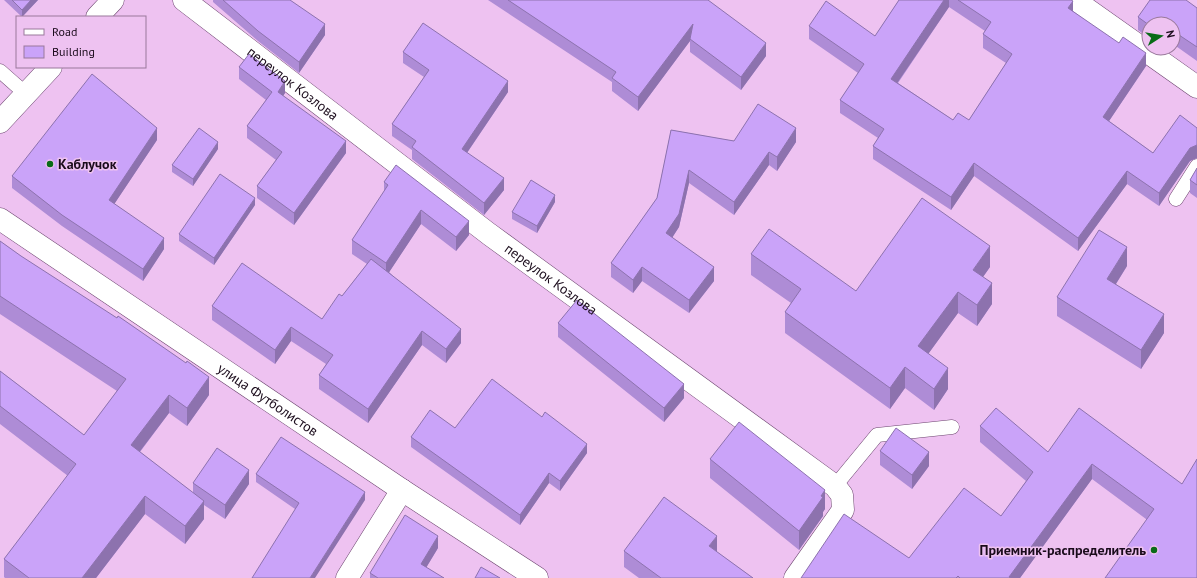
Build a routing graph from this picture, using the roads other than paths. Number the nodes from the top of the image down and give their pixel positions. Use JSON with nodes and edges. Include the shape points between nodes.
{"nodes":[{"id":1,"x":113,"y":0,"type":"edge"},
{"id":2,"x":184,"y":0,"type":"edge"},
{"id":3,"x":1074,"y":0,"type":"edge"},
{"id":4,"x":98,"y":16,"type":"edge"},
{"id":5,"x":50,"y":68,"type":"edge"},
{"id":6,"x":0,"y":71,"type":"edge"},
{"id":7,"x":1197,"y":87,"type":"edge"},
{"id":8,"x":26,"y":94,"type":"junction"},
{"id":9,"x":0,"y":122,"type":"edge"},
{"id":10,"x":1197,"y":166,"type":"edge"},
{"id":11,"x":1176,"y":199,"type":"dead end"},
{"id":12,"x":0,"y":220,"type":"edge"},
{"id":13,"x":952,"y":427,"type":"dead end"},
{"id":14,"x":835,"y":486,"type":"junction"},
{"id":15,"x":402,"y":490,"type":"junction"},
{"id":16,"x":347,"y":578,"type":"edge"},
{"id":17,"x":537,"y":578,"type":"edge"},
{"id":18,"x":795,"y":578,"type":"edge"}],
"edges":[{"from":1,"to":4,"type":"street"},
{"from":2,"to":14,"type":"street","name":"переулок Козлова","via":[[489,234]]},
{"from":3,"to":7,"type":"street"},
{"from":5,"to":8,"type":"street"},
{"from":6,"to":8,"type":"lane"},
{"from":8,"to":9,"type":"street"},
{"from":10,"to":11,"type":"lane"},
{"from":12,"to":15,"type":"street","name":"улица Футболистов"},
{"from":13,"to":14,"type":"lane","via":[[877,435]]},
{"from":14,"to":18,"type":"street","via":[[842,495],[843,510]]},
{"from":15,"to":16,"type":"street"},
{"from":15,"to":17,"type":"street","name":"улица Футболистов"}]}
